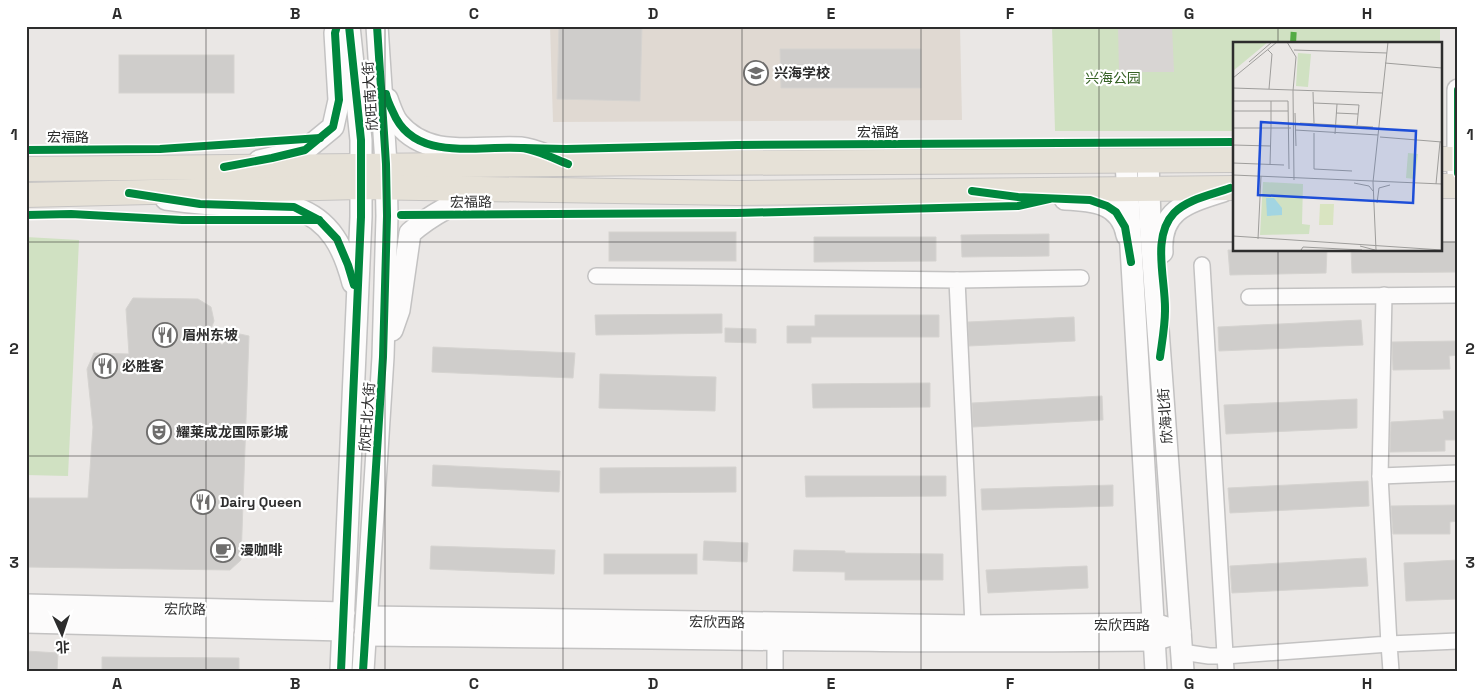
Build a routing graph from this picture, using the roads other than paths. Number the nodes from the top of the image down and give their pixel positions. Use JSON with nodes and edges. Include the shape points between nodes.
{"nodes":[{"id":1,"x":337,"y":26,"type":"edge"},
{"id":2,"x":349,"y":26,"type":"edge"},
{"id":3,"x":377,"y":26,"type":"edge"},
{"id":4,"x":380,"y":56,"type":"junction"},
{"id":5,"x":1458,"y":90,"type":"edge"},
{"id":6,"x":1442,"y":159,"type":"edge"},
{"id":7,"x":1457,"y":159,"type":"edge"},
{"id":8,"x":1233,"y":160,"type":"edge"},
{"id":9,"x":1137,"y":161,"type":"junction"},
{"id":10,"x":386,"y":164,"type":"junction"},
{"id":11,"x":568,"y":164,"type":"junction"},
{"id":12,"x":224,"y":167,"type":"junction"},
{"id":13,"x":26,"y":169,"type":"edge"},
{"id":14,"x":1458,"y":173,"type":"edge"},
{"id":15,"x":362,"y":176,"type":"junction"},
{"id":16,"x":1442,"y":186,"type":"edge"},
{"id":17,"x":1458,"y":186,"type":"edge"},
{"id":18,"x":1232,"y":188,"type":"edge"},
{"id":19,"x":387,"y":189,"type":"junction"},
{"id":20,"x":1138,"y":189,"type":"junction"},
{"id":21,"x":490,"y":190,"type":"junction"},
{"id":22,"x":972,"y":191,"type":"junction"},
{"id":23,"x":129,"y":193,"type":"junction"},
{"id":24,"x":26,"y":195,"type":"edge"},
{"id":25,"x":1131,"y":262,"type":"junction"},
{"id":26,"x":1202,"y":265,"type":"dead end"},
{"id":27,"x":596,"y":276,"type":"dead end"},
{"id":28,"x":1082,"y":278,"type":"dead end"},
{"id":29,"x":957,"y":280,"type":"junction"},
{"id":30,"x":1384,"y":295,"type":"junction"},
{"id":31,"x":1458,"y":295,"type":"edge"},
{"id":32,"x":1248,"y":297,"type":"dead end"},
{"id":33,"x":357,"y":299,"type":"junction"},
{"id":34,"x":383,"y":357,"type":"junction"},
{"id":35,"x":1160,"y":357,"type":"junction"},
{"id":36,"x":1458,"y":473,"type":"edge"},
{"id":37,"x":1380,"y":476,"type":"junction"},
{"id":38,"x":26,"y":605,"type":"edge"},
{"id":39,"x":26,"y":622,"type":"edge"},
{"id":40,"x":343,"y":622,"type":"junction"},
{"id":41,"x":366,"y":626,"type":"junction"},
{"id":42,"x":973,"y":626,"type":"junction"},
{"id":43,"x":775,"y":631,"type":"junction"},
{"id":44,"x":1154,"y":632,"type":"junction"},
{"id":45,"x":1458,"y":641,"type":"edge"},
{"id":46,"x":1390,"y":644,"type":"junction"},
{"id":47,"x":1182,"y":652,"type":"edge"},
{"id":48,"x":1226,"y":663,"type":"edge"},
{"id":49,"x":341,"y":671,"type":"edge"},
{"id":50,"x":363,"y":671,"type":"edge"},
{"id":51,"x":775,"y":671,"type":"edge"},
{"id":52,"x":1156,"y":671,"type":"edge"},
{"id":53,"x":1391,"y":671,"type":"edge"}],
"edges":[{"from":1,"to":12,"type":"street","via":[[339,100],[333,127],[305,150]]},
{"from":2,"to":15,"type":"street","name":"欣旺南大街"},
{"from":3,"to":4,"type":"street","name":"欣旺南大街"},
{"from":4,"to":10,"type":"street","name":"欣旺南大街"},
{"from":4,"to":11,"type":"street","via":[[387,98],[397,122],[414,137],[445,149],[523,148]]},
{"from":5,"to":7,"type":"street"},
{"from":6,"to":7,"type":"main road"},
{"from":7,"to":14,"type":"street"},
{"from":8,"to":9,"type":"main road","name":"宏福路"},
{"from":9,"to":11,"type":"main road","name":"宏福路"},
{"from":9,"to":20,"type":"street","name":"欣海北街"},
{"from":10,"to":11,"type":"main road","name":"宏福路"},
{"from":10,"to":15,"type":"main road","name":"宏福路"},
{"from":10,"to":19,"type":"street","name":"欣旺北大街"},
{"from":12,"to":13,"type":"main road","name":"宏福路"},
{"from":12,"to":15,"type":"main road","name":"宏福路"},
{"from":15,"to":19,"type":"main road","name":"宏福路"},
{"from":15,"to":23,"type":"main road","name":"宏福路"},
{"from":15,"to":33,"type":"street","name":"欣旺北大街"},
{"from":16,"to":17,"type":"main road"},
{"from":18,"to":20,"type":"main road","name":"宏福路"},
{"from":18,"to":35,"type":"street","via":[[1187,203],[1173,214],[1164,228],[1161,241],[1165,311]]},
{"from":19,"to":21,"type":"main road","name":"宏福路"},
{"from":19,"to":34,"type":"street","name":"欣旺北大街"},
{"from":20,"to":22,"type":"main road","name":"宏福路"},
{"from":20,"to":25,"type":"street","name":"欣海北街"},
{"from":20,"to":35,"type":"street","name":"欣海北街"},
{"from":21,"to":22,"type":"main road","name":"宏福路"},
{"from":21,"to":34,"type":"street","via":[[444,208],[410,233],[399,310]]},
{"from":22,"to":25,"type":"street","via":[[1090,200],[1107,206],[1116,212],[1125,227]]},
{"from":23,"to":24,"type":"main road","name":"宏福路"},
{"from":23,"to":33,"type":"street","via":[[200,204],[294,207],[318,220],[337,238]]},
{"from":25,"to":44,"type":"street","name":"欣海北街"},
{"from":26,"to":48,"type":"street"},
{"from":27,"to":29,"type":"street"},
{"from":28,"to":29,"type":"street"},
{"from":29,"to":42,"type":"street"},
{"from":30,"to":31,"type":"street"},
{"from":30,"to":32,"type":"street"},
{"from":30,"to":37,"type":"street"},
{"from":33,"to":40,"type":"street","name":"欣旺北大街"},
{"from":34,"to":41,"type":"street","name":"欣旺北大街"},
{"from":35,"to":47,"type":"street","name":"欣海北街"},
{"from":36,"to":37,"type":"street"},
{"from":37,"to":46,"type":"street"},
{"from":38,"to":40,"type":"street","name":"宏欣路"},
{"from":39,"to":40,"type":"street","name":"宏欣路"},
{"from":40,"to":49,"type":"street","name":"欣旺北大街"},
{"from":41,"to":43,"type":"street","name":"宏欣西路"},
{"from":41,"to":50,"type":"street","name":"欣旺北大街"},
{"from":42,"to":43,"type":"street","name":"宏欣西路"},
{"from":42,"to":44,"type":"street","name":"宏欣西路"},
{"from":43,"to":44,"type":"street","name":"宏欣西路","via":[[974,642]]},
{"from":43,"to":51,"type":"street"},
{"from":44,"to":47,"type":"street","name":"宏欣西路"},
{"from":44,"to":52,"type":"street","name":"欣海北街"},
{"from":45,"to":46,"type":"street"},
{"from":46,"to":48,"type":"street"},
{"from":46,"to":53,"type":"street"},
{"from":47,"to":48,"type":"street","via":[[1209,656]]}]}
